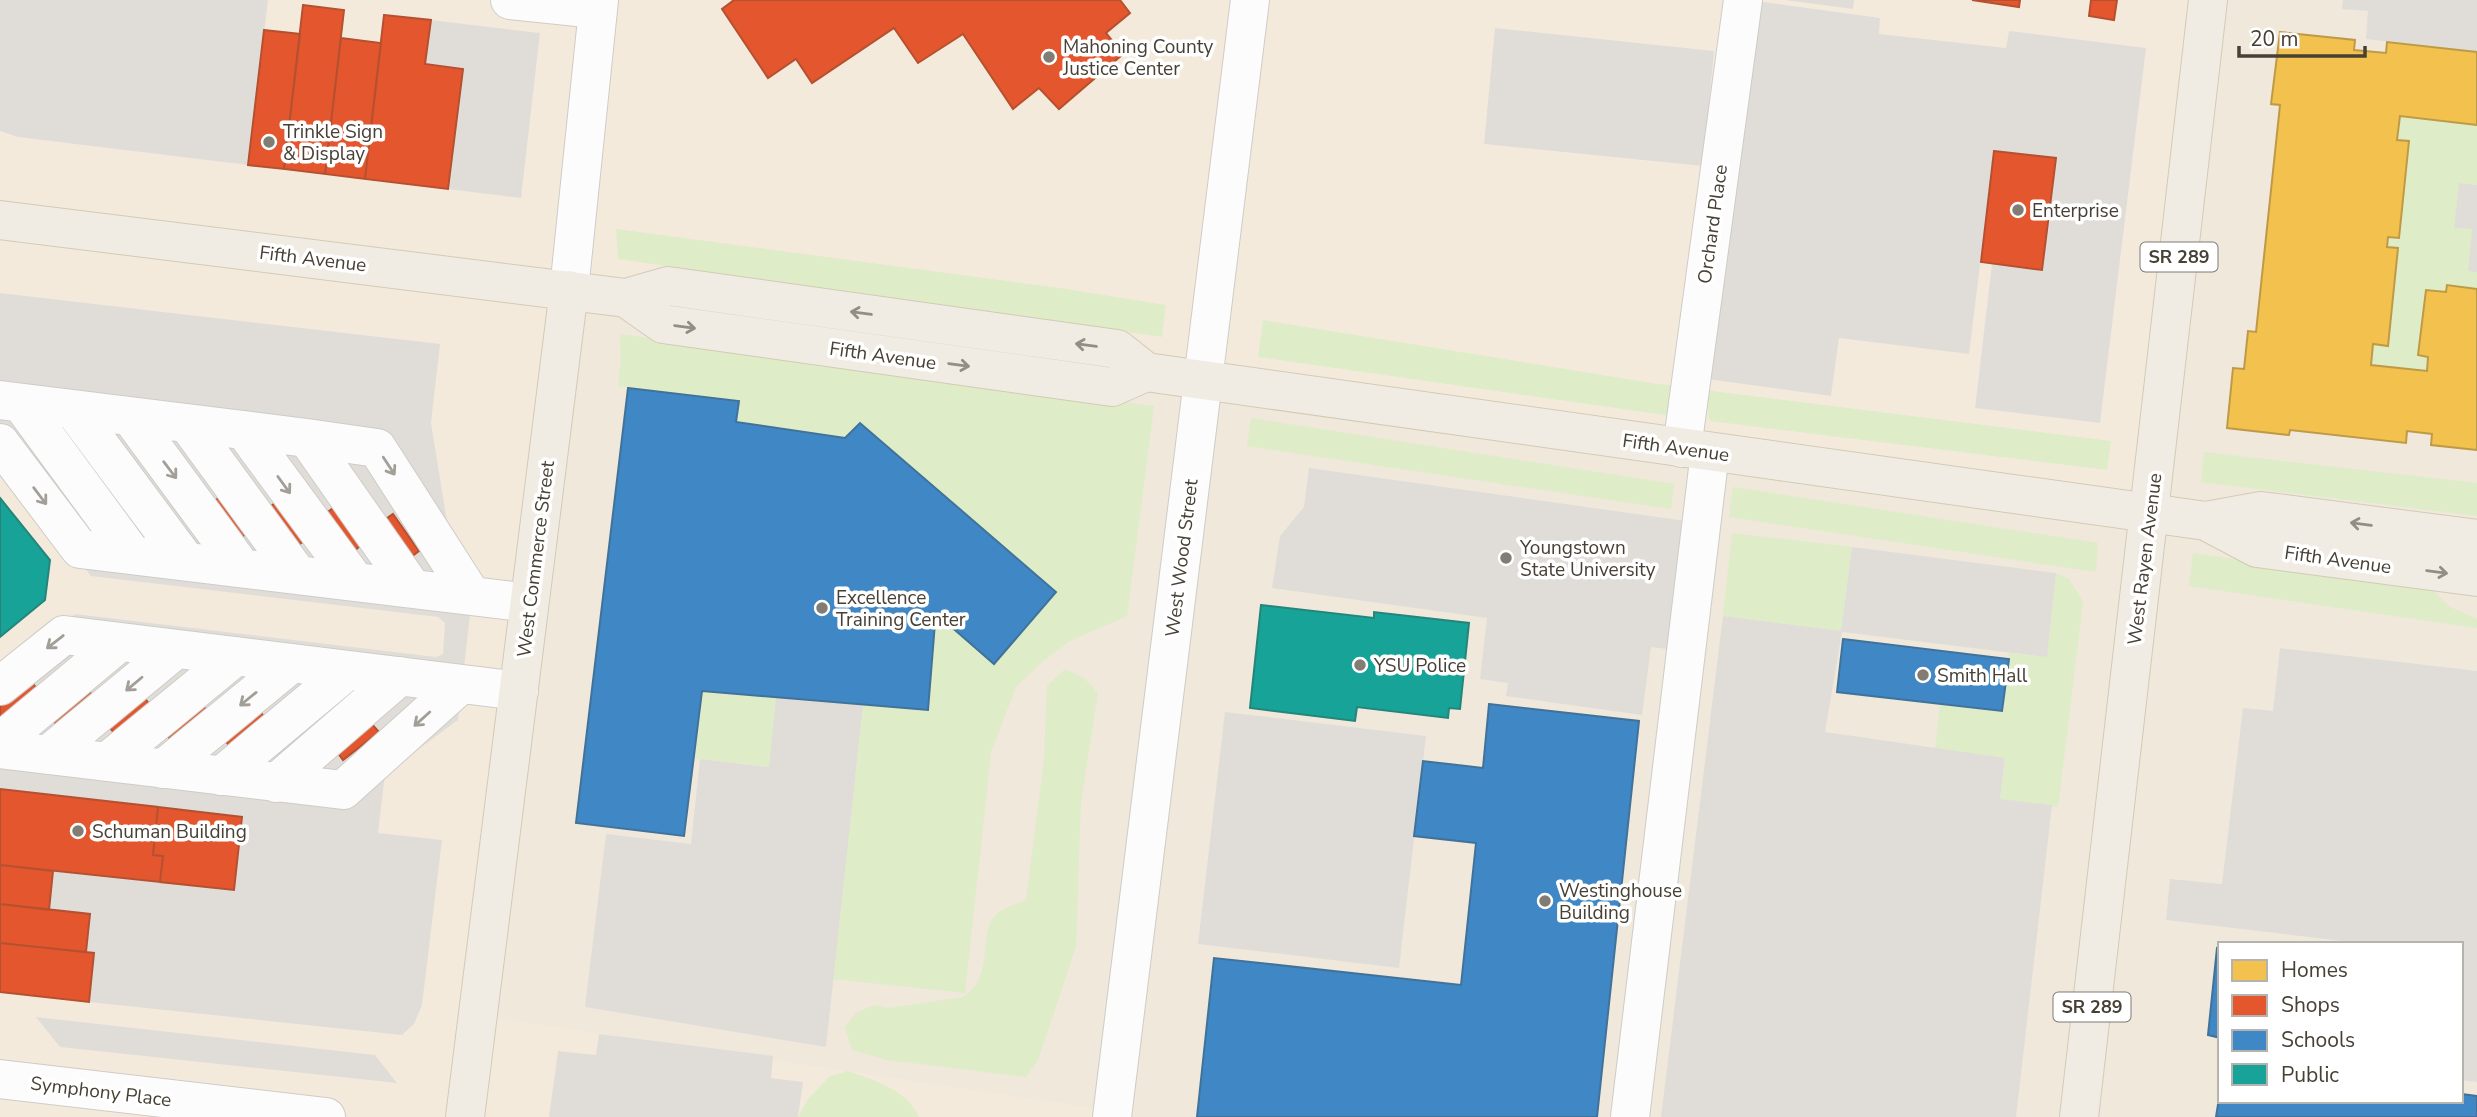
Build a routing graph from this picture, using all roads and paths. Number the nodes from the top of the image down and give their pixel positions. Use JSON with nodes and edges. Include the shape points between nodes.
{"nodes":[{"id":1,"x":510,"y":0,"type":"edge"},
{"id":2,"x":1250,"y":0,"type":"edge"},
{"id":3,"x":1742,"y":0,"type":"edge"},
{"id":4,"x":2208,"y":0,"type":"edge"},
{"id":5,"x":598,"y":5,"type":"edge"},
{"id":6,"x":0,"y":220,"type":"edge"},
{"id":7,"x":569,"y":290,"type":"junction"},
{"id":8,"x":1204,"y":380,"type":"junction"},
{"id":9,"x":11,"y":402,"type":"edge"},
{"id":10,"x":73,"y":410,"type":"junction"},
{"id":11,"x":130,"y":416,"type":"junction"},
{"id":12,"x":187,"y":423,"type":"junction"},
{"id":13,"x":244,"y":430,"type":"junction"},
{"id":14,"x":307,"y":438,"type":"junction"},
{"id":15,"x":0,"y":443,"type":"edge"},
{"id":16,"x":1696,"y":450,"type":"junction"},
{"id":17,"x":2150,"y":514,"type":"junction"},
{"id":18,"x":2206,"y":521,"type":"junction"},
{"id":19,"x":2477,"y":538,"type":"edge"},
{"id":20,"x":132,"y":554,"type":"junction"},
{"id":21,"x":186,"y":561,"type":"junction"},
{"id":22,"x":242,"y":568,"type":"junction"},
{"id":23,"x":298,"y":575,"type":"junction"},
{"id":24,"x":2477,"y":577,"type":"edge"},
{"id":25,"x":355,"y":581,"type":"junction"},
{"id":26,"x":412,"y":589,"type":"junction"},
{"id":27,"x":472,"y":596,"type":"junction"},
{"id":28,"x":529,"y":603,"type":"junction"},
{"id":29,"x":120,"y":642,"type":"junction"},
{"id":30,"x":176,"y":649,"type":"junction"},
{"id":31,"x":236,"y":656,"type":"junction"},
{"id":32,"x":292,"y":663,"type":"junction"},
{"id":33,"x":348,"y":670,"type":"junction"},
{"id":34,"x":400,"y":676,"type":"junction"},
{"id":35,"x":461,"y":684,"type":"junction"},
{"id":36,"x":0,"y":686,"type":"edge"},
{"id":37,"x":519,"y":691,"type":"junction"},
{"id":38,"x":0,"y":743,"type":"edge"},
{"id":39,"x":0,"y":749,"type":"edge"},
{"id":40,"x":48,"y":755,"type":"junction"},
{"id":41,"x":107,"y":762,"type":"junction"},
{"id":42,"x":163,"y":769,"type":"junction"},
{"id":43,"x":221,"y":776,"type":"junction"},
{"id":44,"x":276,"y":783,"type":"junction"},
{"id":45,"x":0,"y":1079,"type":"edge"},
{"id":46,"x":326,"y":1117,"type":"edge"},
{"id":47,"x":465,"y":1117,"type":"edge"},
{"id":48,"x":1112,"y":1117,"type":"edge"},
{"id":49,"x":1630,"y":1117,"type":"edge"},
{"id":50,"x":2079,"y":1117,"type":"edge"}],
"edges":[{"from":1,"to":5,"type":"street"},
{"from":2,"to":8,"type":"street","name":"West Wood Street"},
{"from":3,"to":16,"type":"street","name":"Orchard Place"},
{"from":4,"to":17,"type":"main road","name":"West Rayen Avenue","number":"SR 289"},
{"from":5,"to":7,"type":"street","name":"West Commerce Street"},
{"from":6,"to":7,"type":"main road","name":"Fifth Avenue"},
{"from":7,"to":8,"type":"main road","name":"Fifth Avenue","via":[[626,298],[663,324],[1112,387],[1146,372]]},
{"from":7,"to":28,"type":"main road","name":"West Commerce Street"},
{"from":8,"to":16,"type":"main road","name":"Fifth Avenue"},
{"from":8,"to":48,"type":"street","name":"West Wood Street"},
{"from":9,"to":10,"type":"street"},
{"from":9,"to":20,"type":"street"},
{"from":10,"to":11,"type":"street"},
{"from":10,"to":21,"type":"street"},
{"from":11,"to":12,"type":"street"},
{"from":11,"to":22,"type":"street","one_way":true},
{"from":12,"to":13,"type":"street"},
{"from":12,"to":23,"type":"street"},
{"from":13,"to":14,"type":"street"},
{"from":13,"to":25,"type":"street","one_way":true},
{"from":14,"to":26,"type":"street"},
{"from":14,"to":27,"type":"street","one_way":true,"via":[[377,449]]},
{"from":15,"to":20,"type":"street","one_way":true,"via":[[80,549]]},
{"from":16,"to":17,"type":"main road","name":"Fifth Avenue"},
{"from":16,"to":49,"type":"street","name":"Orchard Place"},
{"from":17,"to":18,"type":"main road","name":"Fifth Avenue"},
{"from":17,"to":50,"type":"main road","name":"West Rayen Avenue","number":"SR 289"},
{"from":19,"to":18,"type":"main road","name":"Fifth Avenue","one_way":true,"via":[[2262,511]]},
{"from":18,"to":24,"type":"main road","name":"Fifth Avenue","one_way":true,"via":[[2257,548]]},
{"from":20,"to":21,"type":"street"},
{"from":21,"to":22,"type":"street"},
{"from":22,"to":23,"type":"street"},
{"from":23,"to":25,"type":"street"},
{"from":25,"to":26,"type":"street"},
{"from":26,"to":27,"type":"street"},
{"from":27,"to":28,"type":"street"},
{"from":28,"to":37,"type":"main road","name":"West Commerce Street"},
{"from":29,"to":30,"type":"street"},
{"from":29,"to":36,"type":"street","one_way":true,"via":[[64,635]]},
{"from":29,"to":38,"type":"street"},
{"from":30,"to":31,"type":"street"},
{"from":30,"to":40,"type":"street","one_way":true},
{"from":31,"to":32,"type":"street"},
{"from":31,"to":41,"type":"street"},
{"from":32,"to":33,"type":"street"},
{"from":32,"to":42,"type":"street","one_way":true},
{"from":33,"to":34,"type":"street"},
{"from":33,"to":43,"type":"street"},
{"from":34,"to":35,"type":"street"},
{"from":34,"to":44,"type":"street"},
{"from":35,"to":37,"type":"street"},
{"from":35,"to":44,"type":"street","one_way":true,"via":[[343,789]]},
{"from":37,"to":47,"type":"main road","name":"West Commerce Street"},
{"from":39,"to":40,"type":"street"},
{"from":40,"to":41,"type":"street"},
{"from":41,"to":42,"type":"street"},
{"from":42,"to":43,"type":"street"},
{"from":43,"to":44,"type":"street"},
{"from":45,"to":46,"type":"street","name":"Symphony Place"}]}
